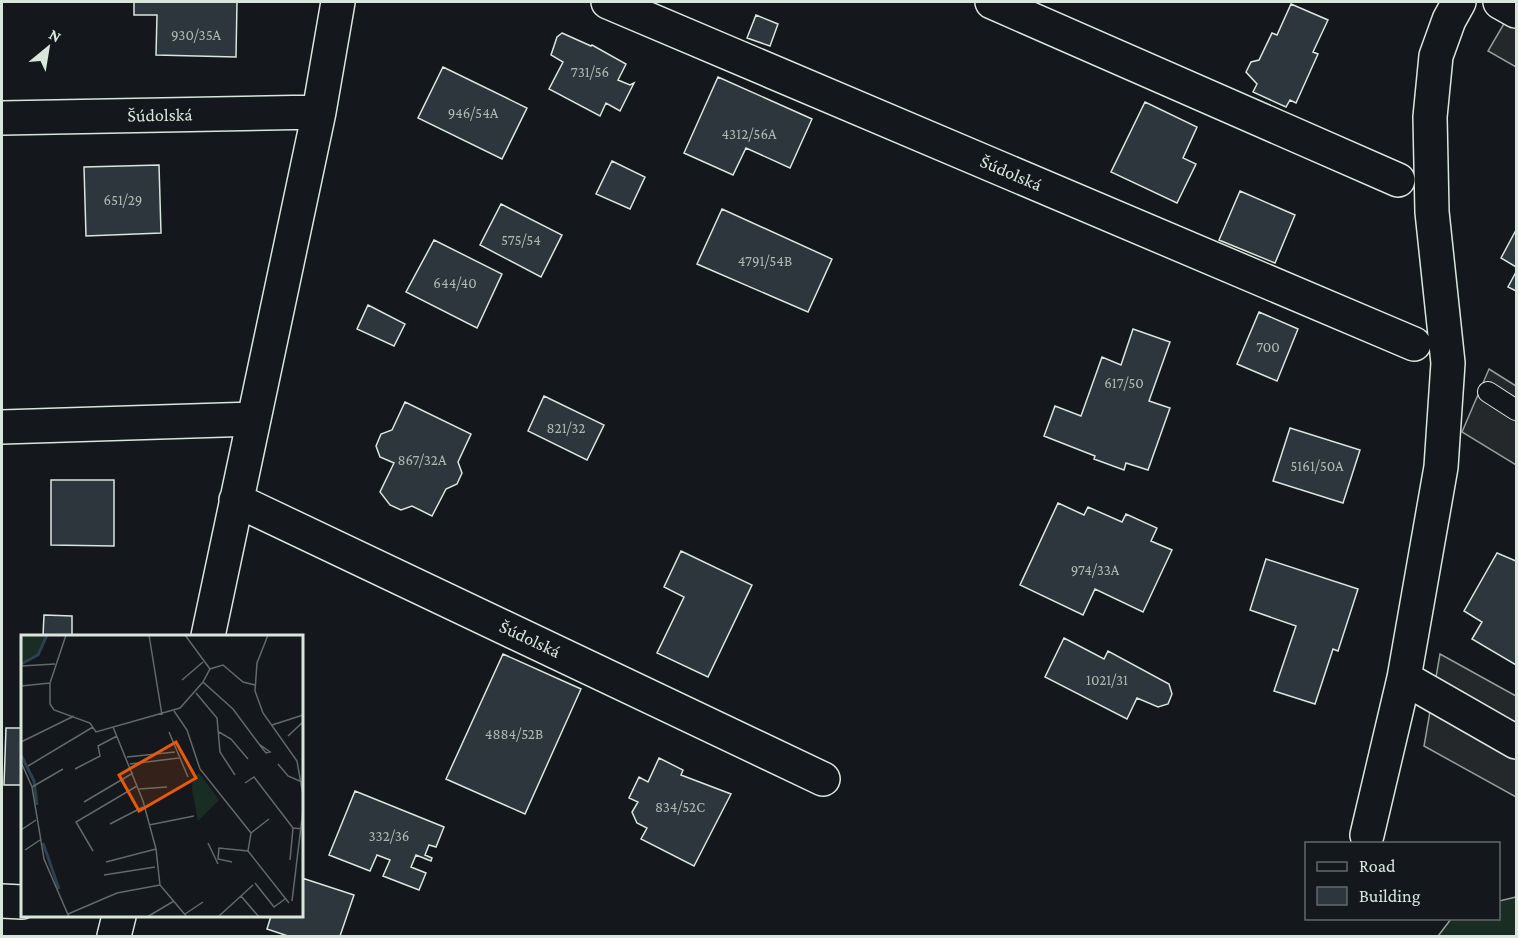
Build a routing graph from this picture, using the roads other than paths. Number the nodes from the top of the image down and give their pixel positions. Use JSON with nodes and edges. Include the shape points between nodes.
{"nodes":[{"id":1,"x":339,"y":2,"type":"edge"},
{"id":2,"x":609,"y":2,"type":"edge"},
{"id":3,"x":992,"y":2,"type":"edge"},
{"id":4,"x":1460,"y":2,"type":"edge"},
{"id":5,"x":1500,"y":2,"type":"edge"},
{"id":6,"x":1516,"y":10,"type":"edge"},
{"id":7,"x":319,"y":112,"type":"junction"},
{"id":8,"x":2,"y":118,"type":"edge"},
{"id":9,"x":1398,"y":180,"type":"dead end"},
{"id":10,"x":1414,"y":344,"type":"dead end"},
{"id":11,"x":1488,"y":393,"type":"dead end"},
{"id":12,"x":1516,"y":410,"type":"edge"},
{"id":13,"x":254,"y":418,"type":"junction"},
{"id":14,"x":2,"y":427,"type":"edge"},
{"id":15,"x":237,"y":500,"type":"junction"},
{"id":16,"x":208,"y":635,"type":"edge"},
{"id":17,"x":1404,"y":678,"type":"junction"},
{"id":18,"x":1516,"y":742,"type":"edge"},
{"id":19,"x":823,"y":779,"type":"dead end"},
{"id":20,"x":1367,"y":836,"type":"dead end"},
{"id":21,"x":2,"y":901,"type":"edge"},
{"id":22,"x":21,"y":902,"type":"edge"},
{"id":23,"x":119,"y":917,"type":"edge"},
{"id":24,"x":114,"y":936,"type":"edge"}],
"edges":[{"from":1,"to":7,"type":"street"},
{"from":2,"to":10,"type":"street","name":"Šúdolská"},
{"from":3,"to":9,"type":"street"},
{"from":4,"to":17,"type":"street","via":[[1436,56],[1430,117],[1432,212],[1448,363],[1442,467]]},
{"from":5,"to":6,"type":"street"},
{"from":7,"to":8,"type":"street","name":"Šúdolská"},
{"from":7,"to":13,"type":"street"},
{"from":11,"to":12,"type":"lane"},
{"from":13,"to":14,"type":"street"},
{"from":13,"to":15,"type":"street"},
{"from":15,"to":16,"type":"street"},
{"from":15,"to":19,"type":"street","name":"Šúdolská"},
{"from":17,"to":18,"type":"street"},
{"from":17,"to":20,"type":"street"},
{"from":21,"to":22,"type":"street"},
{"from":23,"to":24,"type":"street"}]}
